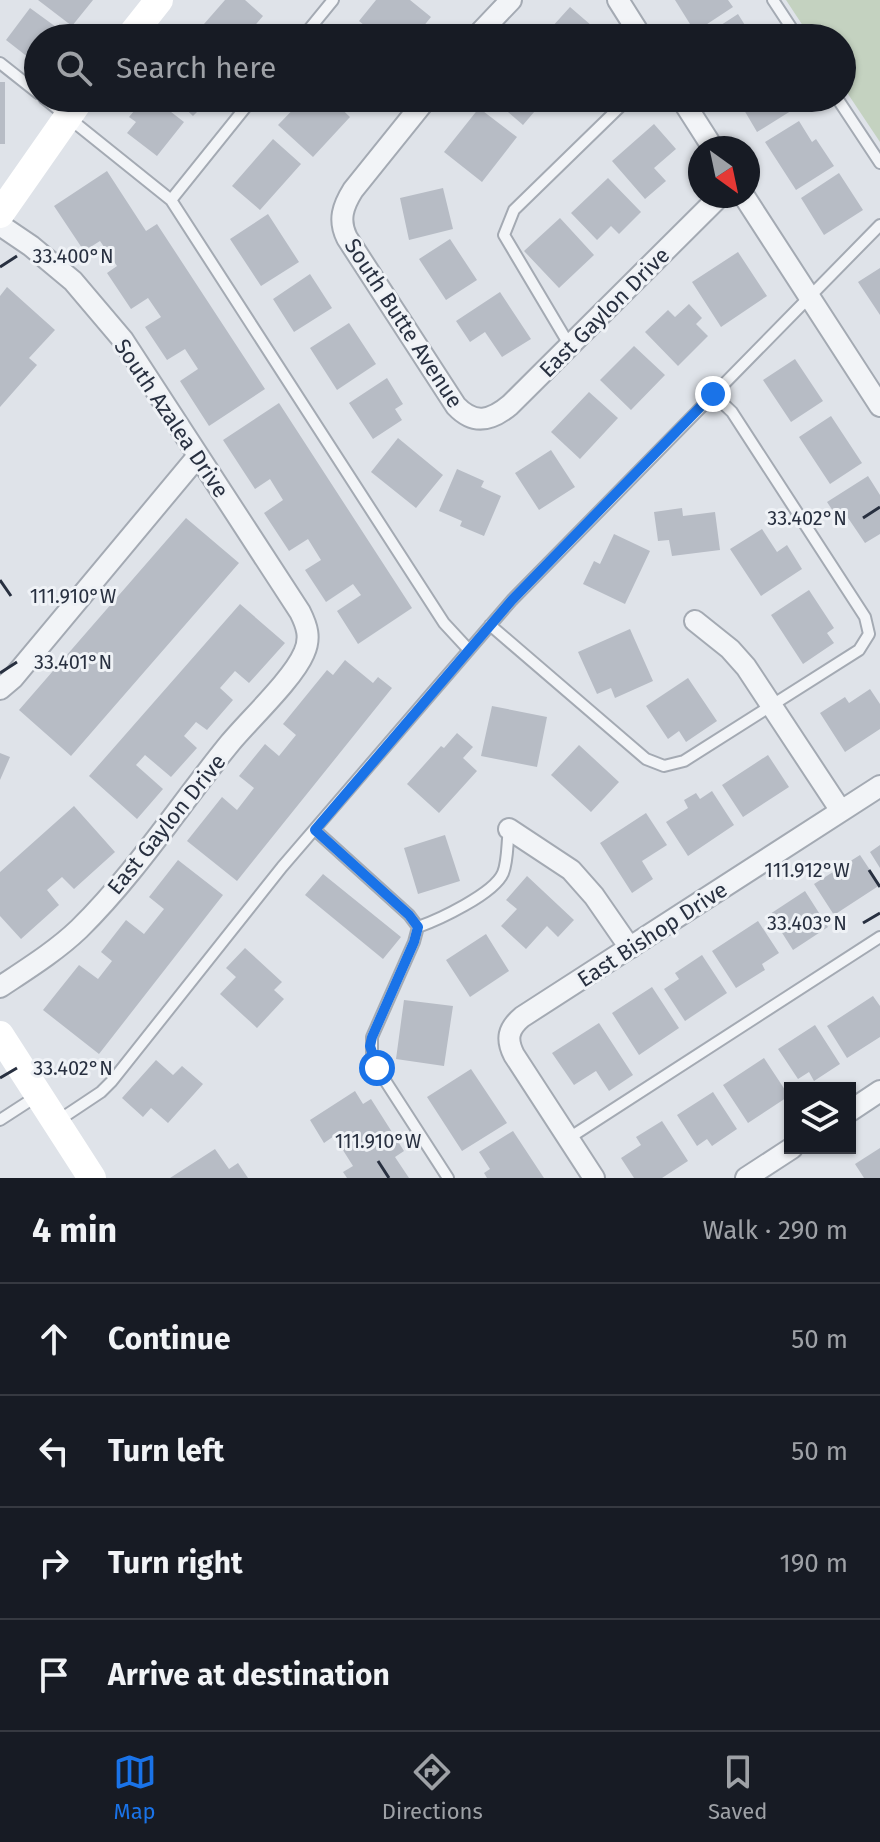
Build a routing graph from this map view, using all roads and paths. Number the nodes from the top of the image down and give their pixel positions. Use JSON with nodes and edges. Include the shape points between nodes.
{"nodes":[{"id":1,"x":159,"y":0,"type":"edge"},
{"id":2,"x":333,"y":0,"type":"edge"},
{"id":3,"x":511,"y":0,"type":"edge"},
{"id":4,"x":618,"y":0,"type":"edge"},
{"id":5,"x":773,"y":0,"type":"edge"},
{"id":6,"x":140,"y":24,"type":"edge"},
{"id":7,"x":313,"y":24,"type":"edge"},
{"id":8,"x":488,"y":24,"type":"edge"},
{"id":9,"x":633,"y":24,"type":"edge"},
{"id":10,"x":789,"y":24,"type":"edge"},
{"id":11,"x":0,"y":63,"type":"edge"},
{"id":12,"x":24,"y":82,"type":"edge"},
{"id":13,"x":71,"y":112,"type":"edge"},
{"id":14,"x":79,"y":112,"type":"edge"},
{"id":15,"x":242,"y":112,"type":"edge"},
{"id":16,"x":416,"y":112,"type":"edge"},
{"id":17,"x":615,"y":112,"type":"edge"},
{"id":18,"x":690,"y":112,"type":"edge"},
{"id":19,"x":846,"y":112,"type":"edge"},
{"id":20,"x":705,"y":136,"type":"edge"},
{"id":21,"x":880,"y":163,"type":"edge"},
{"id":22,"x":171,"y":200,"type":"junction"},
{"id":23,"x":708,"y":208,"type":"edge"},
{"id":24,"x":752,"y":208,"type":"edge"},
{"id":25,"x":0,"y":214,"type":"edge"},
{"id":26,"x":0,"y":225,"type":"edge"},
{"id":27,"x":880,"y":225,"type":"edge"},
{"id":28,"x":809,"y":296,"type":"junction"},
{"id":29,"x":570,"y":346,"type":"junction"},
{"id":30,"x":713,"y":394,"type":"junction"},
{"id":31,"x":880,"y":406,"type":"edge"},
{"id":32,"x":482,"y":420,"type":"joint"},
{"id":33,"x":198,"y":456,"type":"junction"},
{"id":34,"x":695,"y":621,"type":"dead end"},
{"id":35,"x":490,"y":625,"type":"junction"},
{"id":36,"x":309,"y":639,"type":"joint"},
{"id":37,"x":469,"y":650,"type":"junction"},
{"id":38,"x":0,"y":689,"type":"edge"},
{"id":39,"x":772,"y":703,"type":"junction"},
{"id":40,"x":880,"y":786,"type":"edge"},
{"id":41,"x":841,"y":811,"type":"junction"},
{"id":42,"x":509,"y":829,"type":"joint"},
{"id":43,"x":315,"y":830,"type":"junction"},
{"id":44,"x":418,"y":927,"type":"junction"},
{"id":45,"x":880,"y":937,"type":"edge"},
{"id":46,"x":630,"y":948,"type":"junction"},
{"id":47,"x":0,"y":987,"type":"edge"},
{"id":48,"x":0,"y":1035,"type":"edge"},
{"id":49,"x":880,"y":1091,"type":"edge"},
{"id":50,"x":39,"y":1095,"type":"junction"},
{"id":51,"x":856,"y":1107,"type":"edge"},
{"id":52,"x":0,"y":1120,"type":"edge"},
{"id":53,"x":56,"y":1122,"type":"junction"},
{"id":54,"x":569,"y":1138,"type":"junction"},
{"id":55,"x":784,"y":1153,"type":"edge"},
{"id":56,"x":91,"y":1177,"type":"edge"},
{"id":57,"x":448,"y":1178,"type":"edge"},
{"id":58,"x":594,"y":1178,"type":"edge"},
{"id":59,"x":746,"y":1178,"type":"edge"}],
"edges":[{"from":1,"to":6,"type":"street"},
{"from":2,"to":7,"type":"lane"},
{"from":3,"to":8,"type":"street"},
{"from":4,"to":9,"type":"street"},
{"from":5,"to":10,"type":"lane"},
{"from":11,"to":12,"type":"lane"},
{"from":13,"to":25,"type":"street"},
{"from":14,"to":22,"type":"lane"},
{"from":15,"to":22,"type":"lane"},
{"from":16,"to":32,"type":"street","name":"South Butte Avenue","via":[[353,190],[341,223],[456,406]]},
{"from":17,"to":29,"type":"lane","via":[[514,210],[504,235]]},
{"from":18,"to":20,"type":"street"},
{"from":19,"to":21,"type":"lane"},
{"from":22,"to":37,"type":"lane","via":[[444,623]]},
{"from":23,"to":29,"type":"street","name":"East Gaylon Drive"},
{"from":24,"to":28,"type":"street"},
{"from":26,"to":33,"type":"street","name":"South Azalea Drive","via":[[73,281],[123,340]]},
{"from":27,"to":28,"type":"lane"},
{"from":28,"to":30,"type":"lane"},
{"from":28,"to":31,"type":"street"},
{"from":29,"to":32,"type":"street","name":"East Gaylon Drive","via":[[510,405]]},
{"from":30,"to":35,"type":"lane"},
{"from":30,"to":39,"type":"lane","via":[[732,412],[868,625],[859,650]]},
{"from":33,"to":36,"type":"street","name":"South Azalea Drive","via":[[300,612]]},
{"from":33,"to":38,"type":"street"},
{"from":34,"to":39,"type":"street","via":[[730,649]]},
{"from":35,"to":37,"type":"lane"},
{"from":35,"to":39,"type":"lane","via":[[655,764],[684,761]]},
{"from":36,"to":47,"type":"street","name":"East Gaylon Drive","via":[[294,669],[98,909],[52,951]]},
{"from":37,"to":43,"type":"lane"},
{"from":39,"to":41,"type":"street"},
{"from":40,"to":41,"type":"street","name":"East Bishop Drive"},
{"from":41,"to":46,"type":"street","name":"East Bishop Drive"},
{"from":42,"to":44,"type":"lane","via":[[503,874],[450,915]]},
{"from":42,"to":46,"type":"street","via":[[577,876]]},
{"from":43,"to":44,"type":"lane"},
{"from":43,"to":53,"type":"lane","via":[[112,1081]]},
{"from":44,"to":57,"type":"lane","via":[[370,1046],[377,1068]]},
{"from":45,"to":54,"type":"lane"},
{"from":46,"to":54,"type":"street","name":"East Bishop Drive","via":[[522,1017],[509,1033],[514,1055]]},
{"from":48,"to":50,"type":"street"},
{"from":49,"to":51,"type":"street"},
{"from":50,"to":52,"type":"lane"},
{"from":50,"to":53,"type":"street"},
{"from":53,"to":56,"type":"street"},
{"from":54,"to":58,"type":"street"},
{"from":55,"to":59,"type":"street"}]}
